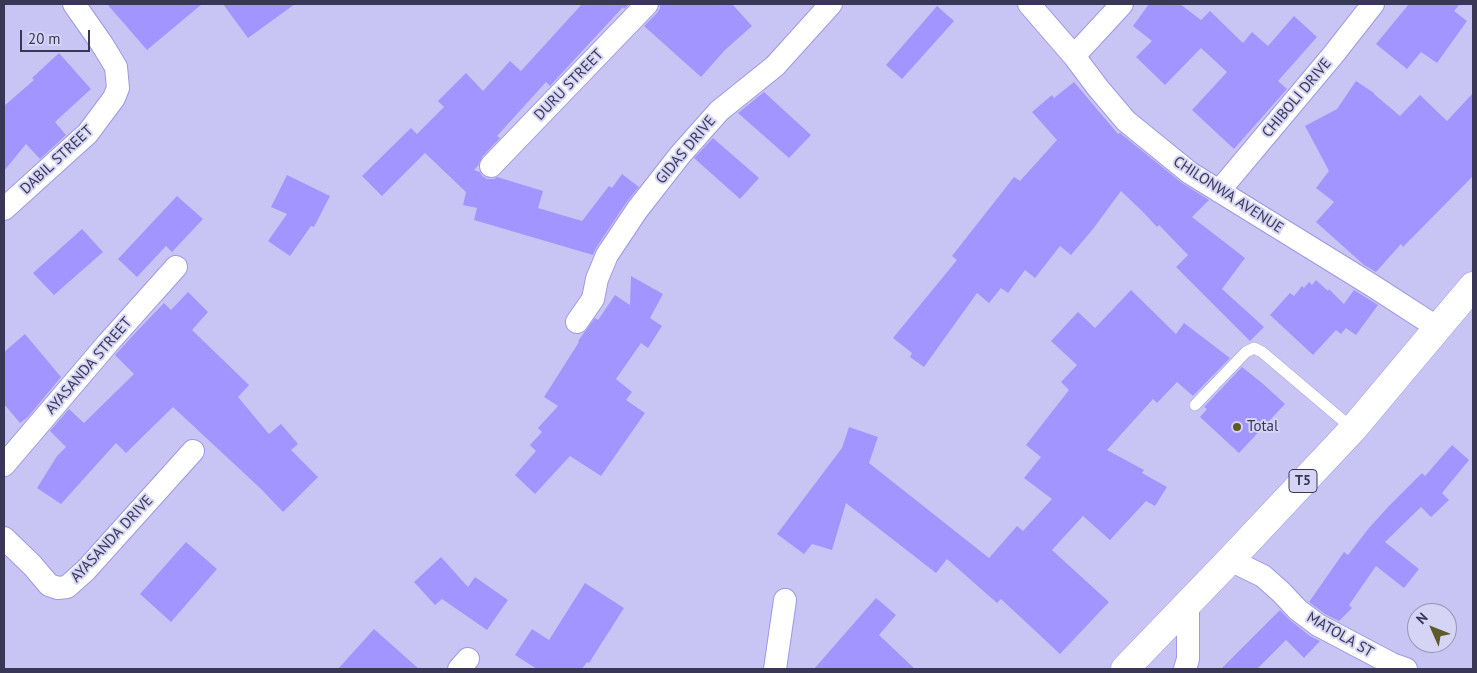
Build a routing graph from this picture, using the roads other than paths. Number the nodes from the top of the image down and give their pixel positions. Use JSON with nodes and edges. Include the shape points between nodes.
{"nodes":[{"id":1,"x":74,"y":4,"type":"edge"},
{"id":2,"x":648,"y":4,"type":"edge"},
{"id":3,"x":831,"y":4,"type":"edge"},
{"id":4,"x":1029,"y":4,"type":"edge"},
{"id":5,"x":1122,"y":4,"type":"edge"},
{"id":6,"x":1373,"y":4,"type":"edge"},
{"id":7,"x":1074,"y":56,"type":"junction"},
{"id":8,"x":491,"y":166,"type":"dead end"},
{"id":9,"x":1220,"y":191,"type":"junction"},
{"id":10,"x":4,"y":209,"type":"edge"},
{"id":11,"x":176,"y":268,"type":"dead end"},
{"id":12,"x":1473,"y":286,"type":"edge"},
{"id":13,"x":577,"y":322,"type":"dead end"},
{"id":14,"x":1438,"y":328,"type":"junction"},
{"id":15,"x":1195,"y":405,"type":"dead end"},
{"id":16,"x":1353,"y":429,"type":"junction"},
{"id":17,"x":193,"y":451,"type":"dead end"},
{"id":18,"x":4,"y":465,"type":"edge"},
{"id":19,"x":4,"y":538,"type":"edge"},
{"id":20,"x":1230,"y":560,"type":"junction"},
{"id":21,"x":786,"y":600,"type":"dead end"},
{"id":22,"x":1188,"y":603,"type":"junction"},
{"id":23,"x":775,"y":669,"type":"edge"},
{"id":24,"x":1125,"y":669,"type":"edge"},
{"id":25,"x":1185,"y":669,"type":"edge"},
{"id":26,"x":1406,"y":669,"type":"edge"}],
"edges":[{"from":1,"to":10,"type":"street","name":"DABIL STREET","via":[[116,67],[118,88],[88,133]]},
{"from":2,"to":8,"type":"street","name":"DURU STREET"},
{"from":3,"to":13,"type":"street","name":"GIDAS DRIVE","via":[[775,66],[719,111],[680,155],[607,254],[593,299]]},
{"from":4,"to":7,"type":"street","name":"CHILONWA AVENUE"},
{"from":5,"to":7,"type":"street"},
{"from":6,"to":9,"type":"street","name":"CHIBOLI DRIVE"},
{"from":7,"to":9,"type":"street","name":"CHILONWA AVENUE","via":[[1126,121],[1190,173]]},
{"from":9,"to":14,"type":"street","name":"CHILONWA AVENUE"},
{"from":11,"to":18,"type":"street","name":"AYASANDA STREET"},
{"from":12,"to":14,"type":"highway","number":"T5"},
{"from":14,"to":16,"type":"highway","number":"T5"},
{"from":15,"to":16,"type":"lane","via":[[1246,352],[1254,348]]},
{"from":16,"to":20,"type":"highway","number":"T5"},
{"from":17,"to":19,"type":"street","name":"AYASANDA DRIVE","via":[[67,587],[49,585]]},
{"from":20,"to":22,"type":"highway","number":"T5"},
{"from":20,"to":26,"type":"street","name":"MATOLA ST","via":[[1263,576],[1318,625]]},
{"from":21,"to":23,"type":"street"},
{"from":22,"to":24,"type":"highway","number":"T5"},
{"from":22,"to":25,"type":"street","via":[[1188,659]]}]}
